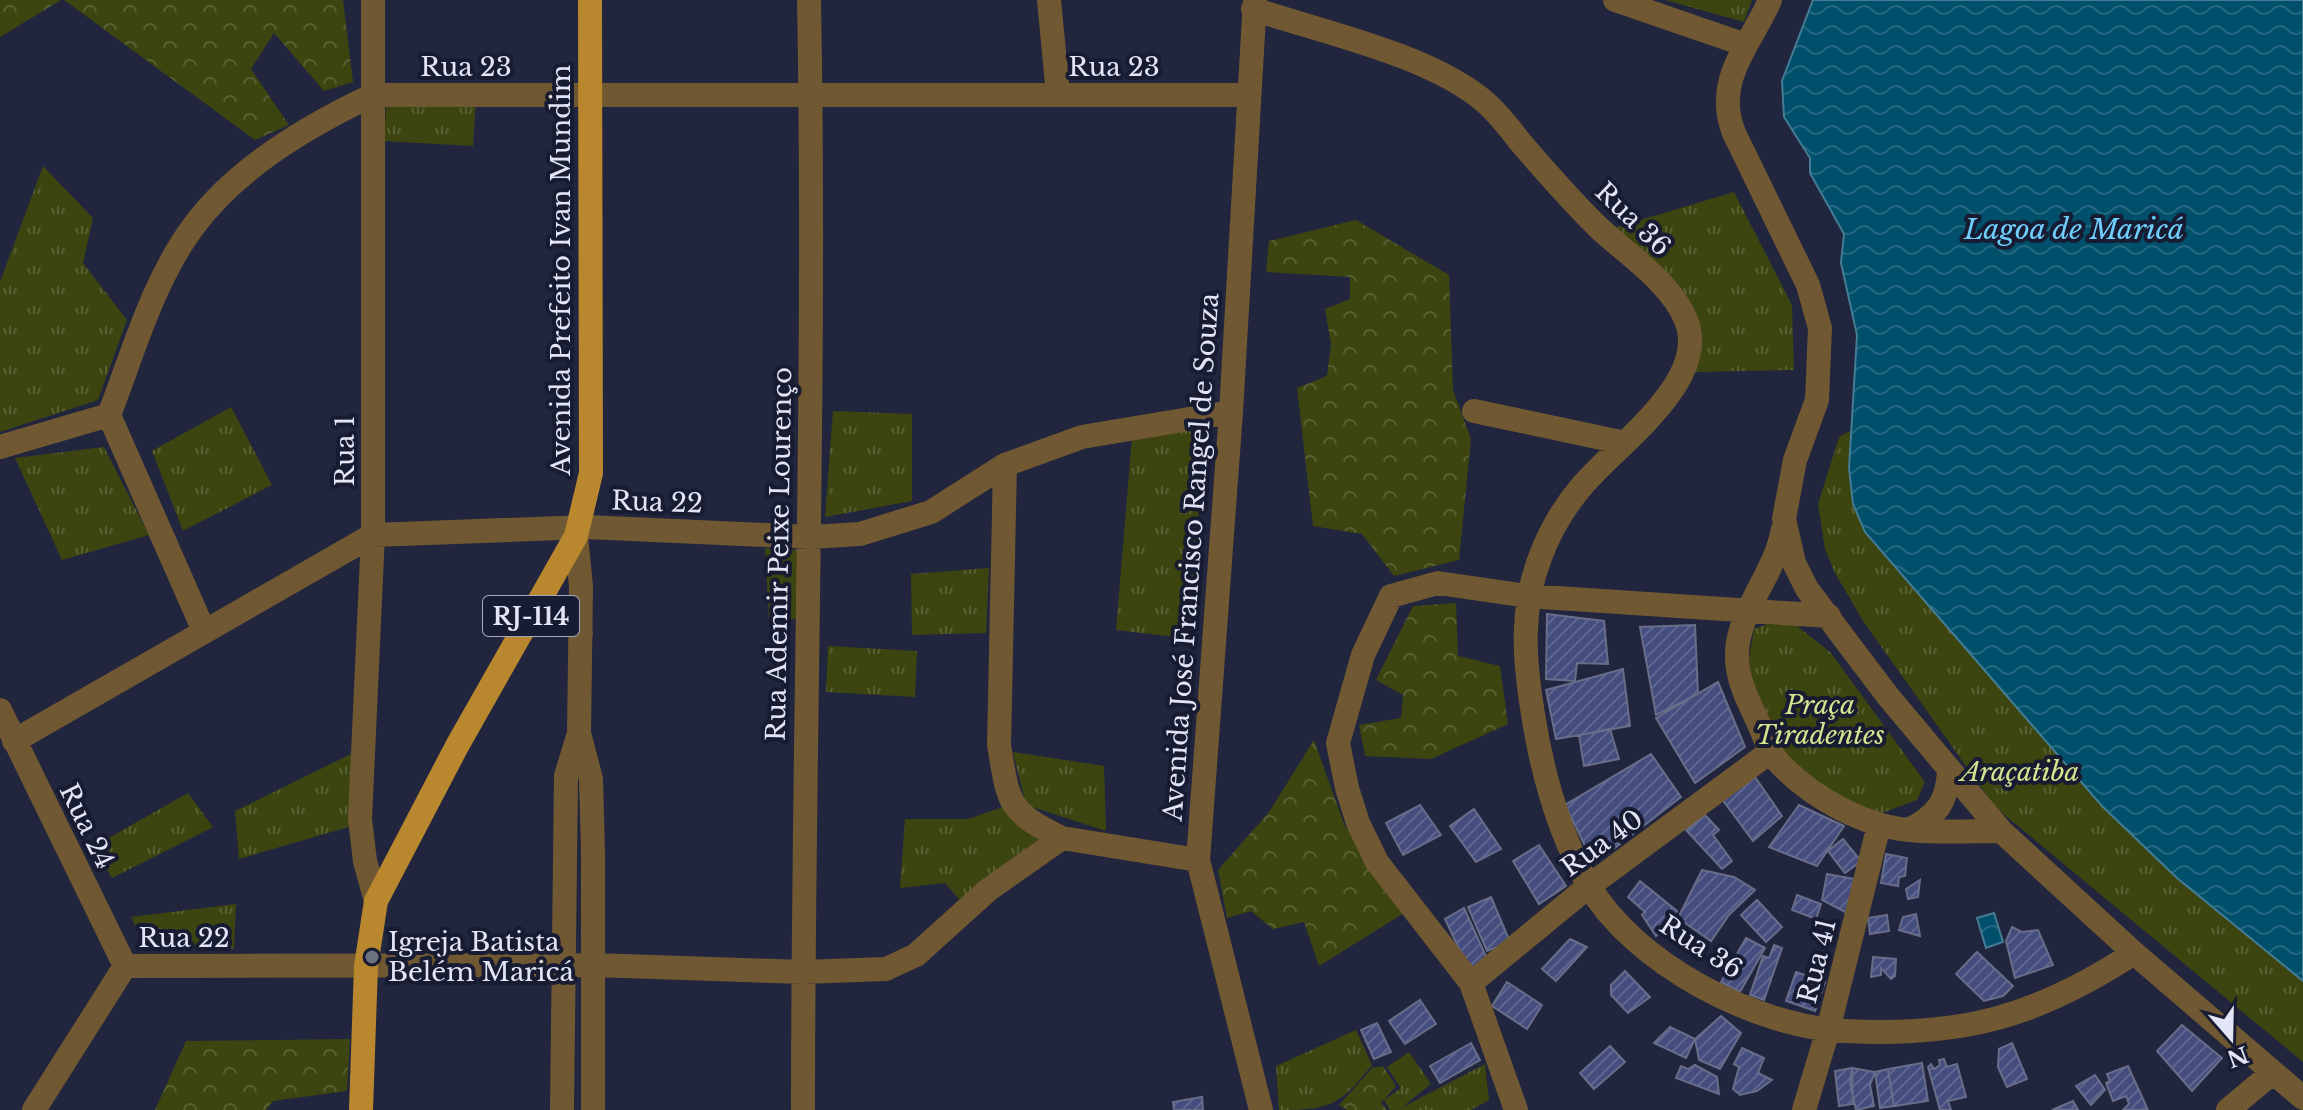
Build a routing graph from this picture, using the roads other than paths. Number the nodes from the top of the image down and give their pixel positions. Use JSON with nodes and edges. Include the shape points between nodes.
{"nodes":[{"id":1,"x":373,"y":0,"type":"edge"},
{"id":2,"x":590,"y":0,"type":"edge"},
{"id":3,"x":809,"y":0,"type":"edge"},
{"id":4,"x":1049,"y":0,"type":"edge"},
{"id":5,"x":1615,"y":0,"type":"edge"},
{"id":6,"x":1770,"y":0,"type":"edge"},
{"id":7,"x":1254,"y":4,"type":"edge"},
{"id":8,"x":1743,"y":44,"type":"junction"},
{"id":9,"x":1058,"y":94,"type":"junction"},
{"id":10,"x":373,"y":95,"type":"junction"},
{"id":11,"x":589,"y":95,"type":"junction"},
{"id":12,"x":811,"y":95,"type":"junction"},
{"id":13,"x":1247,"y":95,"type":"junction"},
{"id":14,"x":1474,"y":411,"type":"dead end"},
{"id":15,"x":1231,"y":412,"type":"junction"},
{"id":16,"x":109,"y":415,"type":"junction"},
{"id":17,"x":1625,"y":443,"type":"junction"},
{"id":18,"x":0,"y":447,"type":"edge"},
{"id":19,"x":1005,"y":465,"type":"junction"},
{"id":20,"x":1784,"y":519,"type":"junction"},
{"id":21,"x":578,"y":532,"type":"junction"},
{"id":22,"x":373,"y":535,"type":"junction"},
{"id":23,"x":811,"y":537,"type":"junction"},
{"id":24,"x":1527,"y":596,"type":"junction"},
{"id":25,"x":538,"y":604,"type":"junction"},
{"id":26,"x":1749,"y":609,"type":"junction"},
{"id":27,"x":1829,"y":616,"type":"junction"},
{"id":28,"x":204,"y":631,"type":"junction"},
{"id":29,"x":581,"y":633,"type":"junction"},
{"id":30,"x":0,"y":710,"type":"edge"},
{"id":31,"x":14,"y":741,"type":"junction"},
{"id":32,"x":1770,"y":752,"type":"junction"},
{"id":33,"x":1949,"y":772,"type":"junction"},
{"id":34,"x":1879,"y":825,"type":"junction"},
{"id":35,"x":1909,"y":830,"type":"junction"},
{"id":36,"x":2001,"y":831,"type":"junction"},
{"id":37,"x":1062,"y":838,"type":"junction"},
{"id":38,"x":1198,"y":860,"type":"junction"},
{"id":39,"x":1589,"y":886,"type":"junction"},
{"id":40,"x":376,"y":901,"type":"junction"},
{"id":41,"x":2134,"y":953,"type":"junction"},
{"id":42,"x":579,"y":965,"type":"junction"},
{"id":43,"x":125,"y":966,"type":"junction"},
{"id":44,"x":366,"y":966,"type":"junction"},
{"id":45,"x":803,"y":972,"type":"junction"},
{"id":46,"x":1471,"y":983,"type":"junction"},
{"id":47,"x":1828,"y":1030,"type":"junction"},
{"id":48,"x":2271,"y":1074,"type":"junction"},
{"id":49,"x":2303,"y":1098,"type":"edge"},
{"id":50,"x":34,"y":1110,"type":"edge"},
{"id":51,"x":361,"y":1110,"type":"edge"},
{"id":52,"x":562,"y":1110,"type":"edge"},
{"id":53,"x":593,"y":1110,"type":"edge"},
{"id":54,"x":803,"y":1110,"type":"edge"},
{"id":55,"x":1261,"y":1110,"type":"edge"},
{"id":56,"x":1516,"y":1110,"type":"edge"},
{"id":57,"x":1804,"y":1110,"type":"edge"},
{"id":58,"x":2228,"y":1110,"type":"edge"}],
"edges":[{"from":1,"to":10,"type":"street","name":"Rua 1"},
{"from":2,"to":11,"type":"main road","name":"Avenida Prefeito Ivan Mundim","number":"RJ-114"},
{"from":3,"to":12,"type":"street","name":"Rua Ademir Peixe Lourenço"},
{"from":4,"to":9,"type":"street"},
{"from":5,"to":8,"type":"street"},
{"from":6,"to":8,"type":"street"},
{"from":7,"to":13,"type":"street","name":"Avenida José Francisco Rangel de Souza"},
{"from":7,"to":17,"type":"street","name":"Rua 36","via":[[1446,75],[1476,96],[1677,303],[1690,334],[1685,367],[1669,394]]},
{"from":8,"to":20,"type":"street","via":[[1729,83],[1729,122],[1808,285],[1820,328],[1817,400],[1795,460]]},
{"from":9,"to":12,"type":"street","name":"Rua 23"},
{"from":9,"to":13,"type":"street","name":"Rua 23"},
{"from":10,"to":11,"type":"street","name":"Rua 23"},
{"from":10,"to":16,"type":"street","name":"Rua 23","via":[[330,115],[234,182],[193,227],[155,297]]},
{"from":10,"to":22,"type":"street","name":"Rua 1"},
{"from":11,"to":12,"type":"street","name":"Rua 23"},
{"from":11,"to":21,"type":"main road","name":"Avenida Prefeito Ivan Mundim","number":"RJ-114","via":[[591,473]]},
{"from":12,"to":23,"type":"street","name":"Rua Ademir Peixe Lourenço"},
{"from":13,"to":15,"type":"street","name":"Avenida José Francisco Rangel de Souza"},
{"from":14,"to":17,"type":"street"},
{"from":15,"to":19,"type":"street","name":"Rua 22","via":[[1082,437]]},
{"from":15,"to":38,"type":"street","name":"Avenida José Francisco Rangel de Souza"},
{"from":16,"to":18,"type":"street"},
{"from":16,"to":28,"type":"street"},
{"from":17,"to":24,"type":"street","name":"Rua 36","via":[[1570,501],[1541,553]]},
{"from":19,"to":23,"type":"street","name":"Rua 22","via":[[931,512],[893,527]]},
{"from":19,"to":37,"type":"street","via":[[999,745],[1015,810]]},
{"from":20,"to":26,"type":"street","via":[[1780,546]]},
{"from":20,"to":27,"type":"street","via":[[1794,563]]},
{"from":21,"to":22,"type":"street","name":"Rua 22"},
{"from":21,"to":23,"type":"street","name":"Rua 22"},
{"from":21,"to":25,"type":"main road","name":"Avenida Prefeito Ivan Mundim","number":"RJ-114"},
{"from":21,"to":29,"type":"street"},
{"from":22,"to":28,"type":"street","name":"Rua 22"},
{"from":22,"to":40,"type":"street","name":"Rua 1","via":[[360,819]]},
{"from":23,"to":45,"type":"street","name":"Rua Ademir Peixe Lourenço"},
{"from":24,"to":26,"type":"street"},
{"from":24,"to":39,"type":"street","name":"Rua 36","via":[[1524,656],[1538,748],[1559,819]]},
{"from":24,"to":46,"type":"street","via":[[1438,583],[1391,596],[1363,655],[1338,743],[1358,823],[1377,862]]},
{"from":25,"to":29,"type":"street"},
{"from":25,"to":40,"type":"main road","name":"Avenida Prefeito Ivan Mundim","number":"RJ-114"},
{"from":26,"to":27,"type":"street"},
{"from":26,"to":32,"type":"street","via":[[1736,652],[1738,677]]},
{"from":27,"to":33,"type":"street"},
{"from":28,"to":31,"type":"street","name":"Rua 22"},
{"from":29,"to":42,"type":"street","via":[[579,733],[566,776]]},
{"from":30,"to":31,"type":"street","name":"Rua 24"},
{"from":31,"to":43,"type":"street","name":"Rua 24"},
{"from":32,"to":34,"type":"street","via":[[1809,787]]},
{"from":32,"to":39,"type":"street","name":"Rua 40"},
{"from":33,"to":35,"type":"street","via":[[1938,811]]},
{"from":33,"to":36,"type":"street"},
{"from":34,"to":35,"type":"street"},
{"from":34,"to":47,"type":"street","name":"Rua 41"},
{"from":35,"to":36,"type":"street"},
{"from":36,"to":41,"type":"street"},
{"from":37,"to":38,"type":"street"},
{"from":37,"to":45,"type":"street","name":"Rua 22","via":[[988,890],[916,955],[886,969]]},
{"from":38,"to":55,"type":"street","name":"Avenida José Francisco Rangel de Souza"},
{"from":39,"to":46,"type":"street","name":"Rua 40"},
{"from":39,"to":47,"type":"street","name":"Rua 36","via":[[1621,925],[1713,993],[1745,1008]]},
{"from":40,"to":44,"type":"main road","name":"Avenida Prefeito Ivan Mundim","number":"RJ-114"},
{"from":41,"to":47,"type":"street","name":"Rua 36","via":[[2057,997],[2003,1018],[1941,1032]]},
{"from":41,"to":48,"type":"street"},
{"from":42,"to":44,"type":"street","name":"Rua 22"},
{"from":42,"to":45,"type":"street","name":"Rua 22"},
{"from":42,"to":52,"type":"street"},
{"from":42,"to":53,"type":"street"},
{"from":43,"to":44,"type":"street","name":"Rua 22"},
{"from":43,"to":50,"type":"street","name":"Rua 22"},
{"from":44,"to":51,"type":"main road","name":"Avenida Prefeito Ivan Mundim","number":"RJ-114"},
{"from":45,"to":54,"type":"street","name":"Rua Ademir Peixe Lourenço"},
{"from":46,"to":56,"type":"street"},
{"from":47,"to":57,"type":"street","name":"Rua 41"},
{"from":48,"to":49,"type":"street"},
{"from":48,"to":58,"type":"street"}]}
